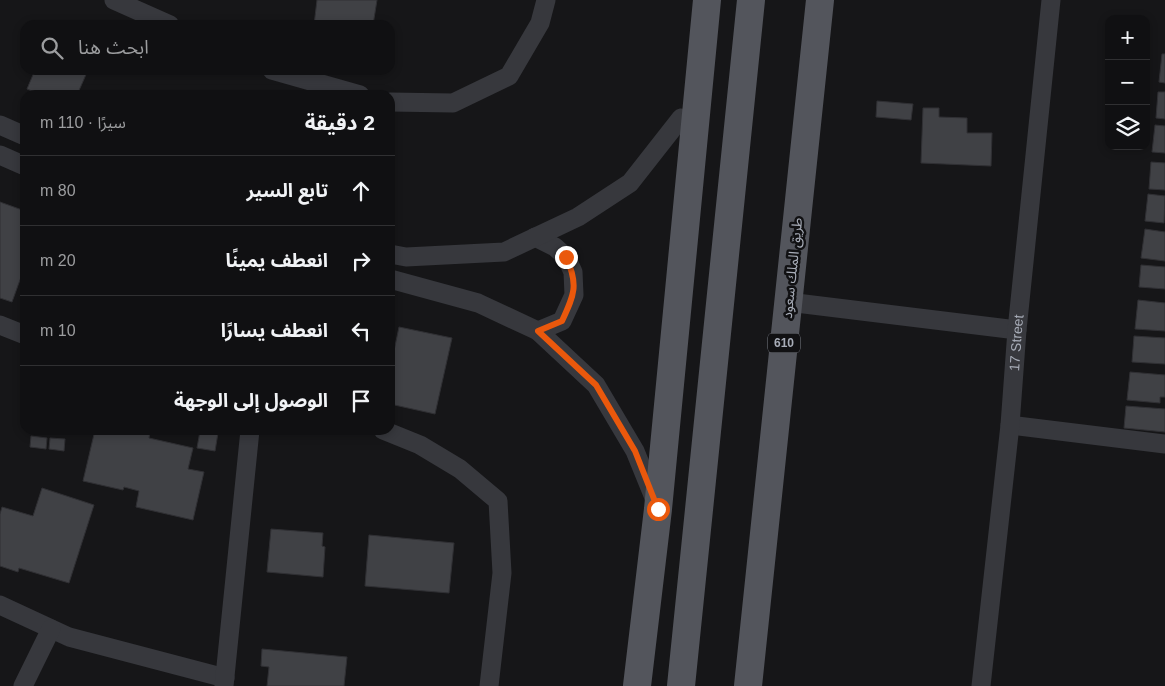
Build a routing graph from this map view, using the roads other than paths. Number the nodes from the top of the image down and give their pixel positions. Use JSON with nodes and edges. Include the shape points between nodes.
{"nodes":[{"id":1,"x":114,"y":0,"type":"edge"},
{"id":2,"x":546,"y":0,"type":"edge"},
{"id":3,"x":707,"y":0,"type":"edge"},
{"id":4,"x":751,"y":0,"type":"edge"},
{"id":5,"x":820,"y":0,"type":"edge"},
{"id":6,"x":1051,"y":0,"type":"edge"},
{"id":7,"x":159,"y":20,"type":"edge"},
{"id":8,"x":290,"y":75,"type":"edge"},
{"id":9,"x":342,"y":90,"type":"edge"},
{"id":10,"x":395,"y":102,"type":"edge"},
{"id":11,"x":680,"y":118,"type":"dead end"},
{"id":12,"x":0,"y":125,"type":"edge"},
{"id":13,"x":20,"y":134,"type":"edge"},
{"id":14,"x":0,"y":154,"type":"edge"},
{"id":15,"x":20,"y":164,"type":"edge"},
{"id":16,"x":535,"y":237,"type":"junction"},
{"id":17,"x":395,"y":255,"type":"edge"},
{"id":18,"x":395,"y":280,"type":"edge"},
{"id":19,"x":788,"y":302,"type":"junction"},
{"id":20,"x":0,"y":325,"type":"edge"},
{"id":21,"x":1016,"y":330,"type":"junction"},
{"id":22,"x":538,"y":331,"type":"junction"},
{"id":23,"x":20,"y":333,"type":"edge"},
{"id":24,"x":1010,"y":425,"type":"junction"},
{"id":25,"x":250,"y":435,"type":"edge"},
{"id":26,"x":395,"y":435,"type":"edge"},
{"id":27,"x":1165,"y":444,"type":"edge"},
{"id":28,"x":658,"y":509,"type":"junction"},
{"id":29,"x":0,"y":605,"type":"edge"},
{"id":30,"x":51,"y":629,"type":"junction"},
{"id":31,"x":225,"y":682,"type":"edge"},
{"id":32,"x":23,"y":686,"type":"edge"},
{"id":33,"x":489,"y":686,"type":"edge"},
{"id":34,"x":637,"y":686,"type":"edge"},
{"id":35,"x":680,"y":686,"type":"edge"},
{"id":36,"x":748,"y":686,"type":"edge"},
{"id":37,"x":981,"y":686,"type":"edge"}],
"edges":[{"from":1,"to":7,"type":"street"},
{"from":2,"to":10,"type":"street","via":[[540,23],[509,76],[453,103]]},
{"from":3,"to":28,"type":"main road"},
{"from":4,"to":35,"type":"main road"},
{"from":5,"to":19,"type":"main road","name":"طريق الملك سعود","number":"610"},
{"from":6,"to":21,"type":"street","name":"17 Street"},
{"from":8,"to":9,"type":"street"},
{"from":11,"to":16,"type":"street","via":[[630,183],[578,217]]},
{"from":12,"to":13,"type":"street"},
{"from":14,"to":15,"type":"street"},
{"from":16,"to":17,"type":"street","via":[[504,252]]},
{"from":16,"to":22,"type":"street","via":[[566,257],[573,272],[574,295],[562,321]]},
{"from":18,"to":22,"type":"street","via":[[478,303]]},
{"from":19,"to":21,"type":"street"},
{"from":19,"to":36,"type":"main road","name":"طريق الملك سعود","number":"610"},
{"from":20,"to":23,"type":"street"},
{"from":21,"to":24,"type":"street","name":"17 Street"},
{"from":22,"to":28,"type":"street","via":[[596,385],[635,451]]},
{"from":24,"to":27,"type":"street"},
{"from":24,"to":37,"type":"street","name":"17 Street"},
{"from":25,"to":31,"type":"street"},
{"from":26,"to":33,"type":"street","via":[[420,445],[460,469],[498,501],[502,573]]},
{"from":28,"to":34,"type":"main road"},
{"from":29,"to":30,"type":"street"},
{"from":30,"to":31,"type":"street"},
{"from":30,"to":32,"type":"street"}]}
